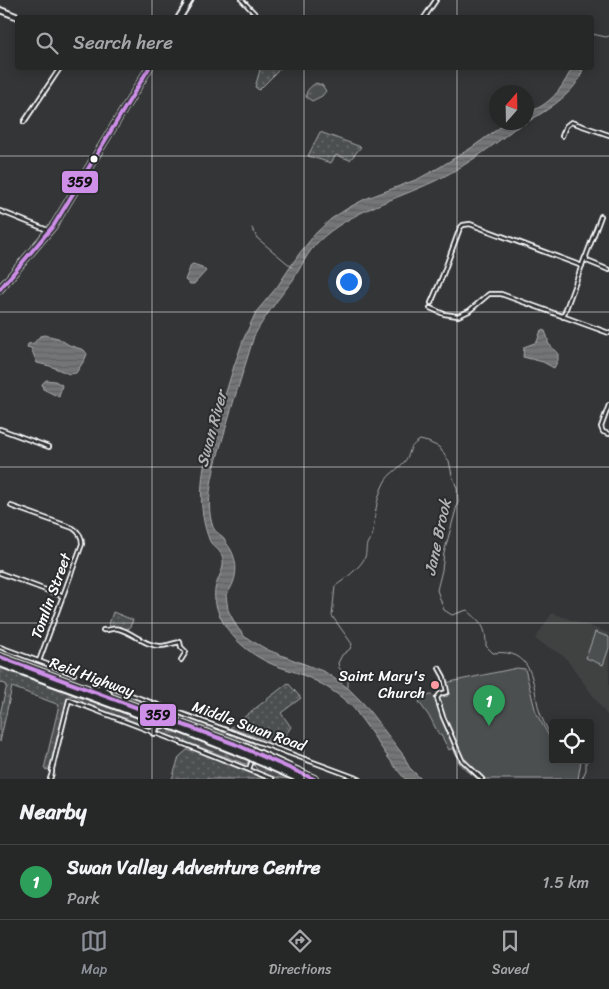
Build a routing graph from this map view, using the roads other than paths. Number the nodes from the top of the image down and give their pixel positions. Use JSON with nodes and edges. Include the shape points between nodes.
{"nodes":[{"id":1,"x":190,"y":0,"type":"edge"},
{"id":2,"x":242,"y":0,"type":"edge"},
{"id":3,"x":436,"y":0,"type":"edge"},
{"id":4,"x":0,"y":10,"type":"edge"},
{"id":5,"x":181,"y":15,"type":"edge"},
{"id":6,"x":256,"y":15,"type":"edge"},
{"id":7,"x":426,"y":15,"type":"edge"},
{"id":8,"x":15,"y":16,"type":"edge"},
{"id":9,"x":59,"y":70,"type":"edge"},
{"id":10,"x":148,"y":70,"type":"edge"},
{"id":11,"x":24,"y":122,"type":"dead end"},
{"id":12,"x":609,"y":135,"type":"edge"},
{"id":13,"x":562,"y":136,"type":"dead end"},
{"id":14,"x":0,"y":212,"type":"edge"},
{"id":15,"x":600,"y":216,"type":"dead end"},
{"id":16,"x":50,"y":231,"type":"junction"},
{"id":17,"x":586,"y":256,"type":"junction"},
{"id":18,"x":582,"y":266,"type":"junction"},
{"id":19,"x":609,"y":270,"type":"edge"},
{"id":20,"x":0,"y":289,"type":"edge"},
{"id":21,"x":431,"y":302,"type":"dead end"},
{"id":22,"x":430,"y":308,"type":"dead end"},
{"id":23,"x":564,"y":317,"type":"junction"},
{"id":24,"x":609,"y":333,"type":"edge"},
{"id":25,"x":609,"y":405,"type":"edge"},
{"id":26,"x":0,"y":429,"type":"edge"},
{"id":27,"x":609,"y":434,"type":"edge"},
{"id":28,"x":49,"y":447,"type":"dead end"},
{"id":29,"x":11,"y":506,"type":"dead end"},
{"id":30,"x":0,"y":573,"type":"edge"},
{"id":31,"x":62,"y":596,"type":"junction"},
{"id":32,"x":103,"y":630,"type":"dead end"},
{"id":33,"x":0,"y":647,"type":"edge"},
{"id":34,"x":0,"y":657,"type":"edge"},
{"id":35,"x":181,"y":660,"type":"dead end"},
{"id":36,"x":39,"y":661,"type":"junction"},
{"id":37,"x":0,"y":663,"type":"edge"},
{"id":38,"x":439,"y":668,"type":"dead end"},
{"id":39,"x":74,"y":674,"type":"dead end"},
{"id":40,"x":81,"y":686,"type":"junction"},
{"id":41,"x":103,"y":686,"type":"junction"},
{"id":42,"x":120,"y":701,"type":"junction"},
{"id":43,"x":132,"y":711,"type":"junction"},
{"id":44,"x":183,"y":730,"type":"junction"},
{"id":45,"x":150,"y":731,"type":"junction"},
{"id":46,"x":255,"y":754,"type":"junction"},
{"id":47,"x":249,"y":769,"type":"junction"},
{"id":48,"x":50,"y":778,"type":"edge"},
{"id":49,"x":272,"y":779,"type":"edge"},
{"id":50,"x":300,"y":779,"type":"edge"},
{"id":51,"x":314,"y":779,"type":"edge"},
{"id":52,"x":359,"y":779,"type":"edge"},
{"id":53,"x":482,"y":779,"type":"edge"}],
"edges":[{"from":1,"to":5,"type":"main road"},
{"from":2,"to":6,"type":"street"},
{"from":3,"to":7,"type":"street"},
{"from":4,"to":8,"type":"street"},
{"from":9,"to":11,"type":"street"},
{"from":10,"to":16,"type":"main road"},
{"from":12,"to":13,"type":"street","via":[[571,122]]},
{"from":14,"to":16,"type":"street"},
{"from":15,"to":17,"type":"street"},
{"from":16,"to":20,"type":"main road"},
{"from":17,"to":18,"type":"street"},
{"from":17,"to":19,"type":"street","via":[[587,261]]},
{"from":18,"to":21,"type":"street","via":[[466,224],[460,228]]},
{"from":18,"to":23,"type":"street"},
{"from":22,"to":23,"type":"street","via":[[458,316],[489,294],[501,294]]},
{"from":23,"to":24,"type":"street"},
{"from":25,"to":27,"type":"street","via":[[601,428]]},
{"from":26,"to":28,"type":"street"},
{"from":29,"to":31,"type":"street","name":"Tomlin Street","via":[[73,528],[82,538]]},
{"from":30,"to":31,"type":"street"},
{"from":31,"to":36,"type":"street","name":"Tomlin Street"},
{"from":32,"to":35,"type":"street","via":[[118,628],[160,646],[180,642],[186,652]]},
{"from":33,"to":36,"type":"street"},
{"from":34,"to":40,"type":"highway","name":"Reid Highway"},
{"from":36,"to":39,"type":"street"},
{"from":37,"to":43,"type":"highway","name":"Reid Highway"},
{"from":38,"to":53,"type":"street","via":[[447,692],[437,698],[443,717],[462,762]]},
{"from":40,"to":41,"type":"highway","via":[[96,690]]},
{"from":40,"to":42,"type":"highway","name":"Reid Highway"},
{"from":41,"to":42,"type":"highway","via":[[107,694]]},
{"from":41,"to":52,"type":"street","name":"Middle Swan Road"},
{"from":42,"to":46,"type":"highway","name":"Reid Highway"},
{"from":43,"to":44,"type":"highway","name":"Reid Highway"},
{"from":43,"to":45,"type":"highway","via":[[152,721]]},
{"from":44,"to":45,"type":"highway","via":[[157,724]]},
{"from":44,"to":46,"type":"highway","name":"Reid Highway"},
{"from":45,"to":47,"type":"street"},
{"from":45,"to":48,"type":"street","via":[[69,700]]},
{"from":46,"to":47,"type":"street"},
{"from":46,"to":50,"type":"highway","name":"Reid Highway"},
{"from":46,"to":51,"type":"highway","name":"Reid Highway"},
{"from":47,"to":49,"type":"street"}]}
